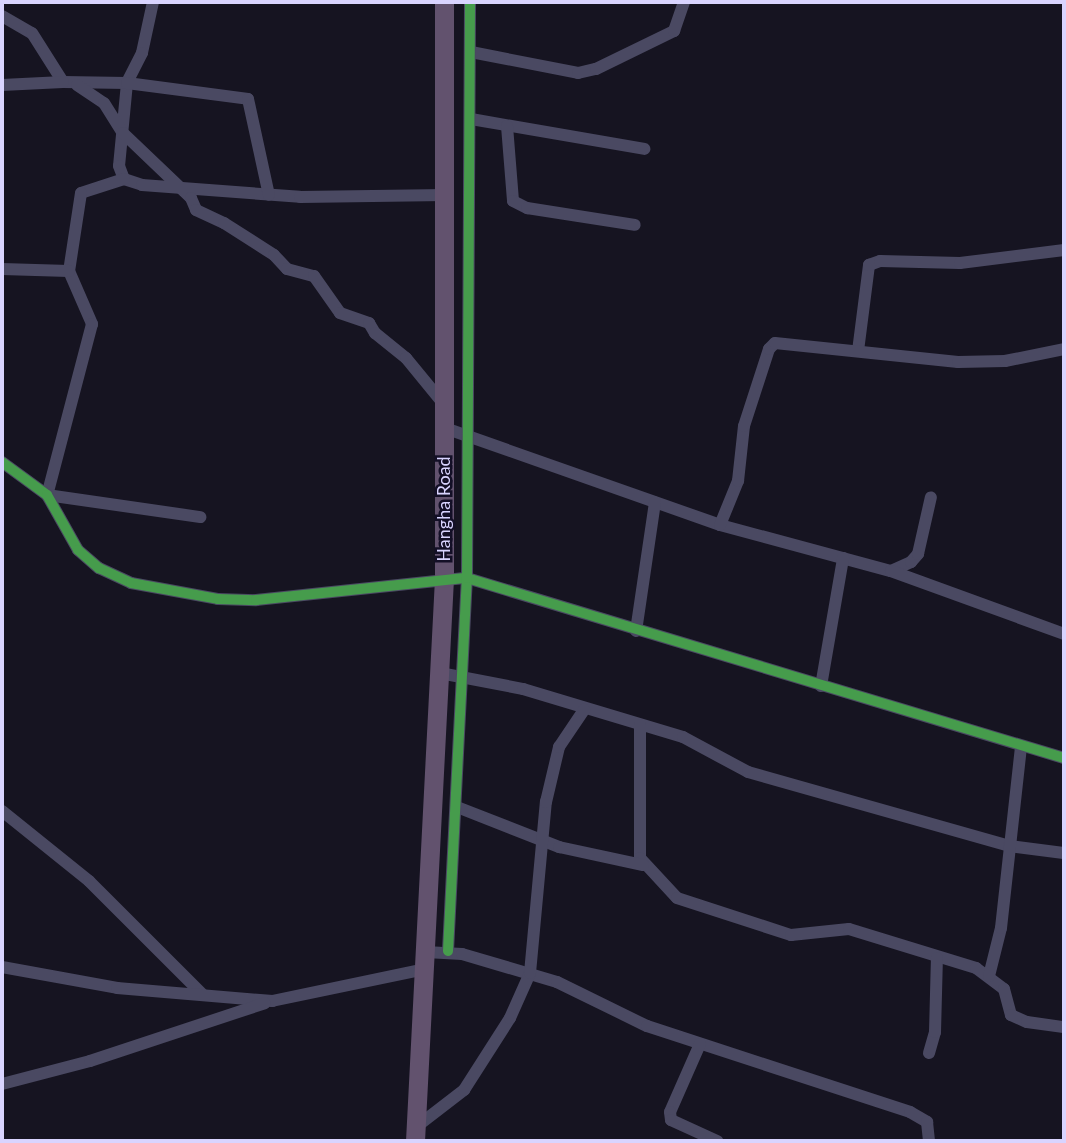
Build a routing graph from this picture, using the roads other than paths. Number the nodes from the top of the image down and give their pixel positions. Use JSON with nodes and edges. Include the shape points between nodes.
{"nodes":[{"id":1,"x":153,"y":2,"type":"edge"},
{"id":2,"x":444,"y":2,"type":"edge"},
{"id":3,"x":470,"y":2,"type":"edge"},
{"id":4,"x":684,"y":2,"type":"edge"},
{"id":5,"x":2,"y":16,"type":"edge"},
{"id":6,"x":471,"y":52,"type":"junction"},
{"id":7,"x":63,"y":82,"type":"junction"},
{"id":8,"x":127,"y":83,"type":"junction"},
{"id":9,"x":2,"y":85,"type":"edge"},
{"id":10,"x":77,"y":85,"type":"junction"},
{"id":11,"x":471,"y":119,"type":"junction"},
{"id":12,"x":507,"y":126,"type":"junction"},
{"id":13,"x":123,"y":133,"type":"junction"},
{"id":14,"x":644,"y":149,"type":"dead end"},
{"id":15,"x":124,"y":179,"type":"junction"},
{"id":16,"x":178,"y":186,"type":"junction"},
{"id":17,"x":445,"y":194,"type":"junction"},
{"id":18,"x":269,"y":195,"type":"junction"},
{"id":19,"x":635,"y":225,"type":"dead end"},
{"id":20,"x":1064,"y":250,"type":"edge"},
{"id":21,"x":2,"y":269,"type":"edge"},
{"id":22,"x":69,"y":271,"type":"junction"},
{"id":23,"x":1064,"y":349,"type":"edge"},
{"id":24,"x":858,"y":351,"type":"junction"},
{"id":25,"x":443,"y":403,"type":"junction"},
{"id":26,"x":442,"y":427,"type":"junction"},
{"id":27,"x":466,"y":436,"type":"junction"},
{"id":28,"x":2,"y":462,"type":"edge"},
{"id":29,"x":47,"y":495,"type":"junction"},
{"id":30,"x":932,"y":497,"type":"dead end"},
{"id":31,"x":655,"y":502,"type":"junction"},
{"id":32,"x":200,"y":517,"type":"dead end"},
{"id":33,"x":720,"y":525,"type":"junction"},
{"id":34,"x":843,"y":558,"type":"junction"},
{"id":35,"x":891,"y":570,"type":"junction"},
{"id":36,"x":444,"y":578,"type":"junction"},
{"id":37,"x":467,"y":578,"type":"junction"},
{"id":38,"x":636,"y":631,"type":"junction"},
{"id":39,"x":1064,"y":634,"type":"edge"},
{"id":40,"x":440,"y":673,"type":"junction"},
{"id":41,"x":461,"y":676,"type":"junction"},
{"id":42,"x":821,"y":686,"type":"junction"},
{"id":43,"x":584,"y":710,"type":"junction"},
{"id":44,"x":639,"y":725,"type":"junction"},
{"id":45,"x":1021,"y":746,"type":"junction"},
{"id":46,"x":1064,"y":758,"type":"edge"},
{"id":47,"x":457,"y":807,"type":"junction"},
{"id":48,"x":2,"y":811,"type":"edge"},
{"id":49,"x":542,"y":839,"type":"junction"},
{"id":50,"x":1009,"y":846,"type":"junction"},
{"id":51,"x":1064,"y":853,"type":"edge"},
{"id":52,"x":643,"y":865,"type":"junction"},
{"id":53,"x":448,"y":951,"type":"junction"},
{"id":54,"x":937,"y":958,"type":"junction"},
{"id":55,"x":426,"y":960,"type":"junction"},
{"id":56,"x":2,"y":967,"type":"edge"},
{"id":57,"x":530,"y":973,"type":"junction"},
{"id":58,"x":989,"y":976,"type":"junction"},
{"id":59,"x":203,"y":995,"type":"junction"},
{"id":60,"x":272,"y":1001,"type":"junction"},
{"id":61,"x":1064,"y":1027,"type":"edge"},
{"id":62,"x":700,"y":1044,"type":"junction"},
{"id":63,"x":929,"y":1053,"type":"dead end"},
{"id":64,"x":2,"y":1084,"type":"edge"},
{"id":65,"x":415,"y":1134,"type":"edge"},
{"id":66,"x":717,"y":1141,"type":"edge"},
{"id":67,"x":929,"y":1141,"type":"edge"}],
"edges":[{"from":1,"to":8,"type":"street","via":[[142,53]]},
{"from":2,"to":17,"type":"highway","name":"Hangha Road"},
{"from":3,"to":6,"type":"street"},
{"from":4,"to":6,"type":"street","via":[[668,36],[578,74]]},
{"from":5,"to":7,"type":"street","via":[[32,33]]},
{"from":6,"to":11,"type":"street"},
{"from":7,"to":9,"type":"street"},
{"from":7,"to":10,"type":"street"},
{"from":8,"to":10,"type":"street"},
{"from":8,"to":13,"type":"street"},
{"from":8,"to":18,"type":"street","via":[[248,99]]},
{"from":10,"to":13,"type":"street","via":[[104,103]]},
{"from":11,"to":12,"type":"street"},
{"from":11,"to":27,"type":"street"},
{"from":12,"to":14,"type":"street"},
{"from":12,"to":19,"type":"street","via":[[513,201],[527,208]]},
{"from":13,"to":15,"type":"street","via":[[119,166]]},
{"from":13,"to":16,"type":"street"},
{"from":15,"to":16,"type":"street","via":[[142,185]]},
{"from":15,"to":22,"type":"street","via":[[81,193]]},
{"from":16,"to":18,"type":"street"},
{"from":16,"to":25,"type":"street","via":[[207,219],[224,223],[274,255],[287,269],[314,276],[340,313],[369,323]]},
{"from":17,"to":18,"type":"street"},
{"from":17,"to":25,"type":"highway","name":"Hangha Road"},
{"from":20,"to":24,"type":"street","via":[[960,263],[880,261],[869,265]]},
{"from":21,"to":22,"type":"street"},
{"from":22,"to":29,"type":"street","via":[[93,324]]},
{"from":23,"to":24,"type":"street","via":[[1005,361],[958,362]]},
{"from":24,"to":33,"type":"street","via":[[775,343],[769,349],[744,426],[733,502]]},
{"from":25,"to":26,"type":"highway","name":"Hangha Road"},
{"from":26,"to":27,"type":"street"},
{"from":26,"to":36,"type":"highway","name":"Hangha Road"},
{"from":27,"to":31,"type":"street"},
{"from":27,"to":37,"type":"street"},
{"from":28,"to":29,"type":"street"},
{"from":29,"to":32,"type":"street"},
{"from":29,"to":36,"type":"street","via":[[78,550],[99,568],[131,583],[218,599],[256,600]]},
{"from":30,"to":35,"type":"street","via":[[918,554]]},
{"from":31,"to":33,"type":"street"},
{"from":31,"to":38,"type":"street"},
{"from":33,"to":34,"type":"street","via":[[770,534]]},
{"from":34,"to":35,"type":"street"},
{"from":34,"to":42,"type":"street"},
{"from":35,"to":39,"type":"street"},
{"from":36,"to":37,"type":"street"},
{"from":36,"to":40,"type":"highway","name":"Hangha Road"},
{"from":37,"to":38,"type":"street"},
{"from":37,"to":41,"type":"street"},
{"from":38,"to":42,"type":"street"},
{"from":40,"to":41,"type":"street"},
{"from":40,"to":55,"type":"highway","name":"Hangha Road"},
{"from":41,"to":43,"type":"street","via":[[523,689]]},
{"from":41,"to":47,"type":"street"},
{"from":42,"to":45,"type":"street"},
{"from":43,"to":44,"type":"street"},
{"from":43,"to":49,"type":"street","via":[[559,747]]},
{"from":44,"to":50,"type":"street","via":[[683,737],[748,772]]},
{"from":44,"to":52,"type":"street","via":[[638,846]]},
{"from":45,"to":46,"type":"street"},
{"from":45,"to":50,"type":"street"},
{"from":47,"to":49,"type":"street"},
{"from":47,"to":53,"type":"street"},
{"from":48,"to":59,"type":"street","via":[[89,881]]},
{"from":49,"to":52,"type":"street"},
{"from":49,"to":57,"type":"street"},
{"from":50,"to":51,"type":"street"},
{"from":50,"to":58,"type":"street","via":[[1001,928]]},
{"from":52,"to":54,"type":"street","via":[[677,898],[771,929],[800,936],[849,929]]},
{"from":53,"to":55,"type":"street"},
{"from":53,"to":57,"type":"street"},
{"from":54,"to":58,"type":"street"},
{"from":54,"to":63,"type":"street"},
{"from":55,"to":60,"type":"street"},
{"from":55,"to":65,"type":"highway","name":"Hangha Road"},
{"from":56,"to":59,"type":"street","via":[[117,988]]},
{"from":57,"to":62,"type":"street","via":[[624,1017]]},
{"from":57,"to":65,"type":"street","via":[[510,1018],[464,1090]]},
{"from":58,"to":61,"type":"street","via":[[1004,989],[1011,1014],[1027,1022]]},
{"from":59,"to":60,"type":"street"},
{"from":60,"to":64,"type":"street","via":[[90,1061]]},
{"from":62,"to":66,"type":"street","via":[[670,1112],[671,1120]]},
{"from":62,"to":67,"type":"street","via":[[910,1112],[927,1122]]}]}
